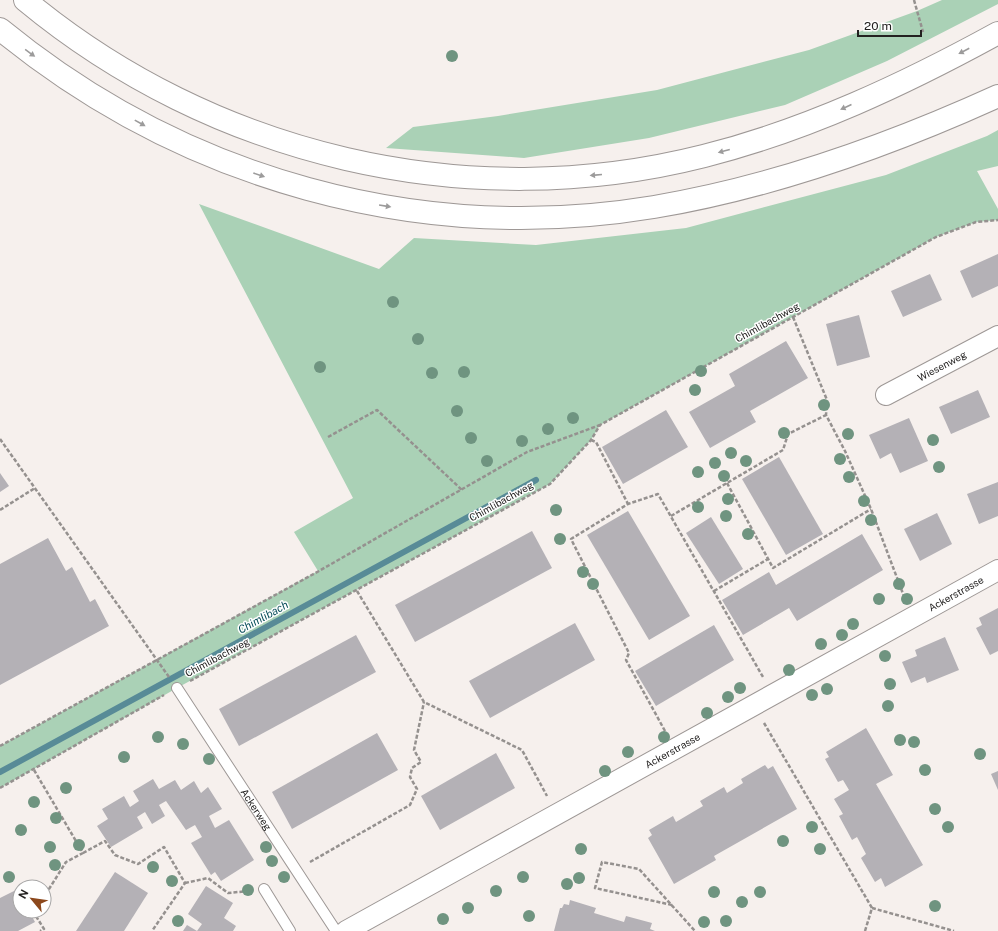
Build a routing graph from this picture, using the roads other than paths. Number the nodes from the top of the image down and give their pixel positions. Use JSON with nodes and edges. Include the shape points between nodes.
{"nodes":[{"id":1,"x":25,"y":0,"type":"edge"},
{"id":2,"x":0,"y":29,"type":"edge"},
{"id":3,"x":998,"y":33,"type":"edge"},
{"id":4,"x":998,"y":96,"type":"edge"},
{"id":5,"x":998,"y":336,"type":"edge"},
{"id":6,"x":886,"y":395,"type":"dead end"},
{"id":7,"x":998,"y":570,"type":"edge"},
{"id":8,"x":177,"y":688,"type":"road end"},
{"id":9,"x":264,"y":889,"type":"road end"},
{"id":10,"x":290,"y":931,"type":"edge"},
{"id":11,"x":336,"y":931,"type":"edge"},
{"id":12,"x":346,"y":931,"type":"edge"}],
"edges":[{"from":3,"to":1,"type":"highway","one_way":true,"via":[[941,63],[827,116],[733,148],[683,161],[622,172],[538,179],[483,179],[425,175],[369,166],[292,146],[232,125],[181,102],[131,75],[84,45]]},
{"from":2,"to":4,"type":"highway","one_way":true,"via":[[61,76],[105,104],[167,137],[230,165],[322,194],[368,204],[465,216],[557,217],[652,207],[699,198],[792,174],[854,154],[907,135]]},
{"from":5,"to":6,"type":"street","name":"Wiesenweg"},
{"from":7,"to":12,"type":"street","name":"Ackerstrasse"},
{"from":8,"to":11,"type":"lane","name":"Ackerweg"},
{"from":9,"to":10,"type":"lane"}]}
